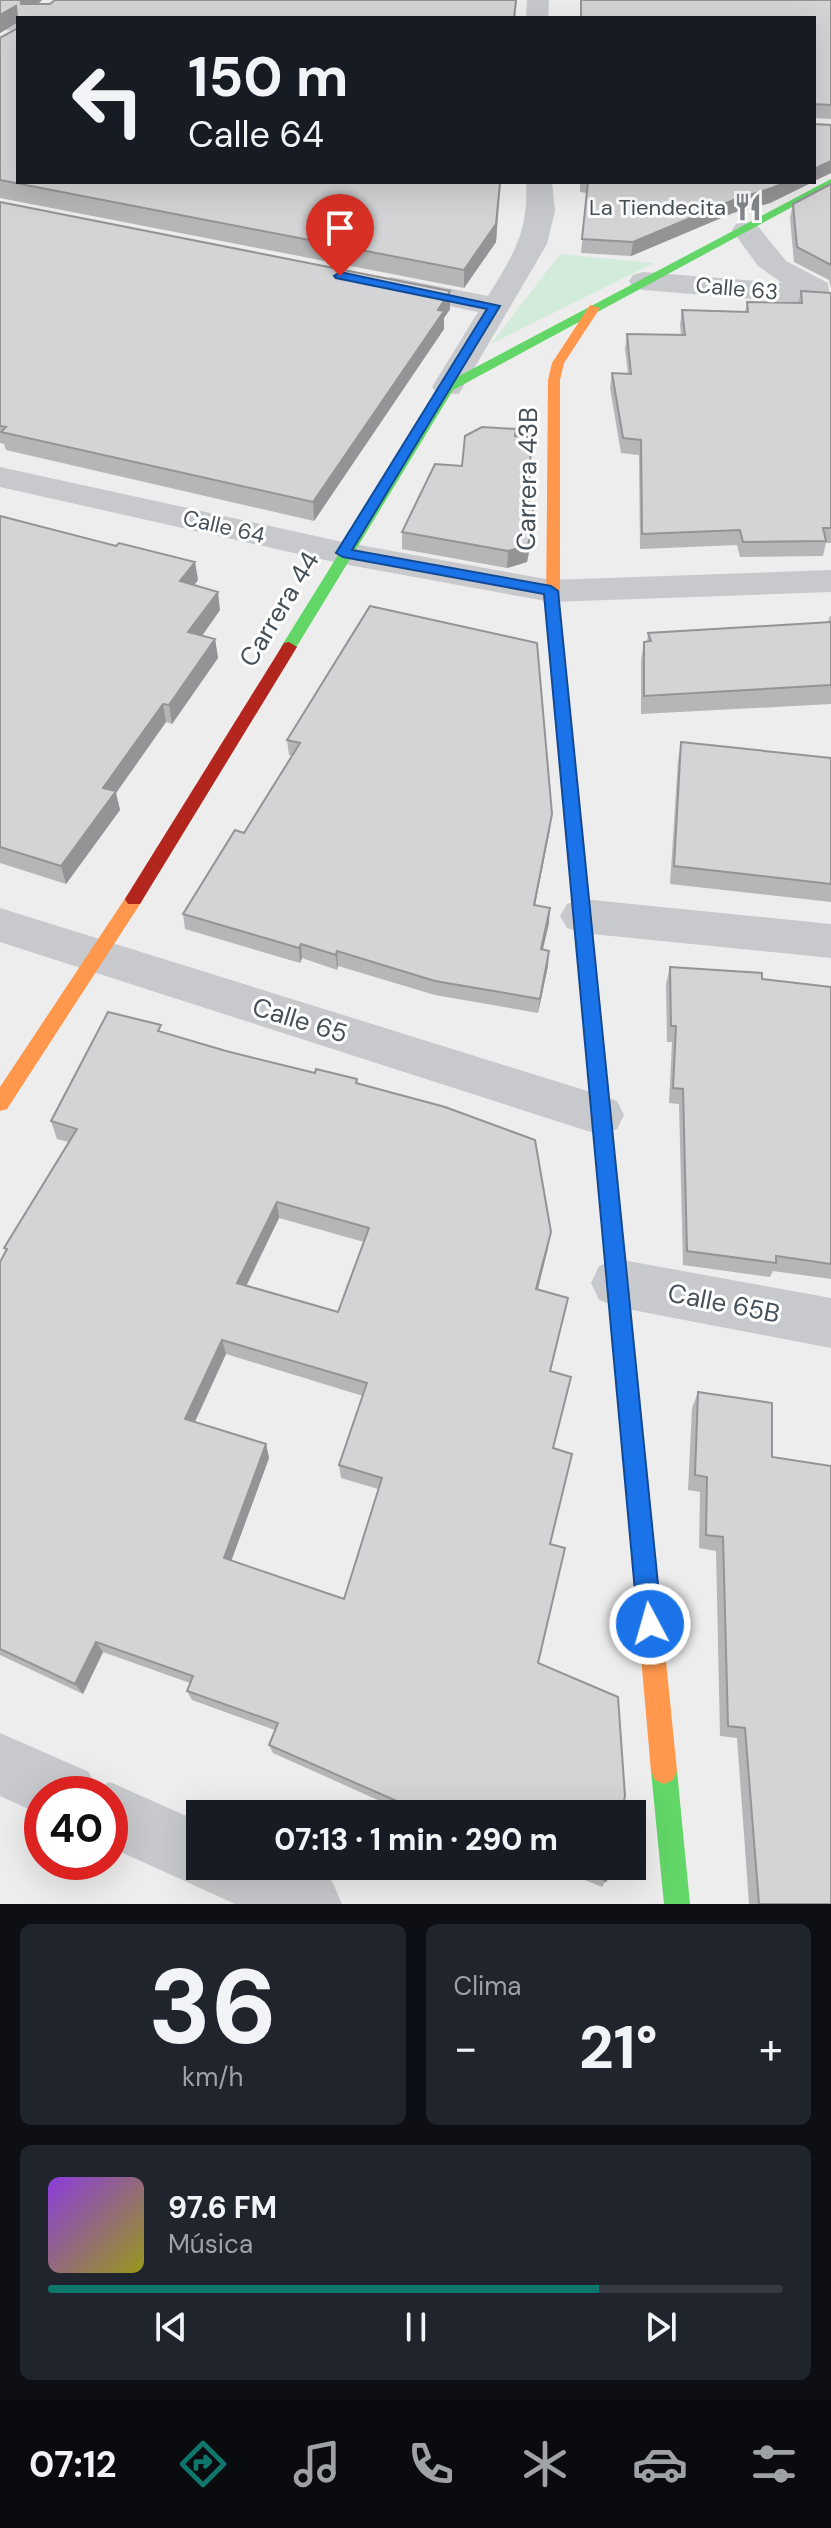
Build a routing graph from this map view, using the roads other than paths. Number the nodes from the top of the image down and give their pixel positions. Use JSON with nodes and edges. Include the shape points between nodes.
{"nodes":[{"id":1,"x":16,"y":34,"type":"edge"},
{"id":2,"x":0,"y":46,"type":"edge"},
{"id":3,"x":831,"y":182,"type":"edge"},
{"id":4,"x":539,"y":184,"type":"edge"},
{"id":5,"x":746,"y":230,"type":"junction"},
{"id":6,"x":643,"y":281,"type":"junction"},
{"id":7,"x":371,"y":282,"type":"edge"},
{"id":8,"x":831,"y":296,"type":"edge"},
{"id":9,"x":494,"y":306,"type":"junction"},
{"id":10,"x":594,"y":308,"type":"junction"},
{"id":11,"x":448,"y":387,"type":"junction"},
{"id":12,"x":0,"y":477,"type":"edge"},
{"id":13,"x":343,"y":553,"type":"junction"},
{"id":14,"x":831,"y":581,"type":"edge"},
{"id":15,"x":551,"y":591,"type":"junction"},
{"id":16,"x":582,"y":916,"type":"junction"},
{"id":17,"x":0,"y":925,"type":"edge"},
{"id":18,"x":831,"y":941,"type":"edge"},
{"id":19,"x":99,"y":957,"type":"junction"},
{"id":20,"x":0,"y":1103,"type":"edge"},
{"id":21,"x":600,"y":1115,"type":"junction"},
{"id":22,"x":617,"y":1283,"type":"junction"},
{"id":23,"x":831,"y":1323,"type":"edge"},
{"id":24,"x":0,"y":1764,"type":"edge"},
{"id":25,"x":27,"y":1776,"type":"edge"},
{"id":26,"x":128,"y":1822,"type":"edge"},
{"id":27,"x":186,"y":1849,"type":"edge"},
{"id":28,"x":256,"y":1880,"type":"edge"},
{"id":29,"x":309,"y":1904,"type":"edge"},
{"id":30,"x":677,"y":1904,"type":"edge"}],
"edges":[{"from":1,"to":2,"type":"street"},
{"from":3,"to":5,"type":"street","name":"Carrera 44"},
{"from":4,"to":9,"type":"street","via":[[541,211],[533,244]]},
{"from":5,"to":6,"type":"street","name":"Carrera 44"},
{"from":5,"to":8,"type":"street","name":"Calle 63","via":[[762,258],[788,277]]},
{"from":6,"to":8,"type":"street","name":"Calle 63"},
{"from":6,"to":10,"type":"street","name":"Carrera 44"},
{"from":7,"to":9,"type":"street"},
{"from":9,"to":11,"type":"street"},
{"from":10,"to":11,"type":"street","name":"Carrera 44"},
{"from":10,"to":15,"type":"street","name":"Carrera 43B","via":[[558,363],[554,380]]},
{"from":11,"to":13,"type":"street","name":"Carrera 44"},
{"from":12,"to":13,"type":"street","name":"Calle 64"},
{"from":13,"to":15,"type":"street","name":"Calle 64"},
{"from":13,"to":19,"type":"street","name":"Carrera 44"},
{"from":14,"to":15,"type":"street","name":"Calle 64"},
{"from":15,"to":16,"type":"street","name":"Carrera 43B"},
{"from":16,"to":18,"type":"street"},
{"from":16,"to":21,"type":"street","name":"Carrera 43B"},
{"from":17,"to":19,"type":"street","name":"Calle 65"},
{"from":19,"to":20,"type":"street","name":"Carrera 44"},
{"from":19,"to":21,"type":"street","name":"Calle 65"},
{"from":21,"to":22,"type":"street","name":"Carrera 43B"},
{"from":22,"to":23,"type":"street","name":"Calle 65B"},
{"from":22,"to":30,"type":"street","name":"Carrera 43B"},
{"from":24,"to":25,"type":"street"},
{"from":26,"to":27,"type":"street"},
{"from":28,"to":29,"type":"street"}]}
